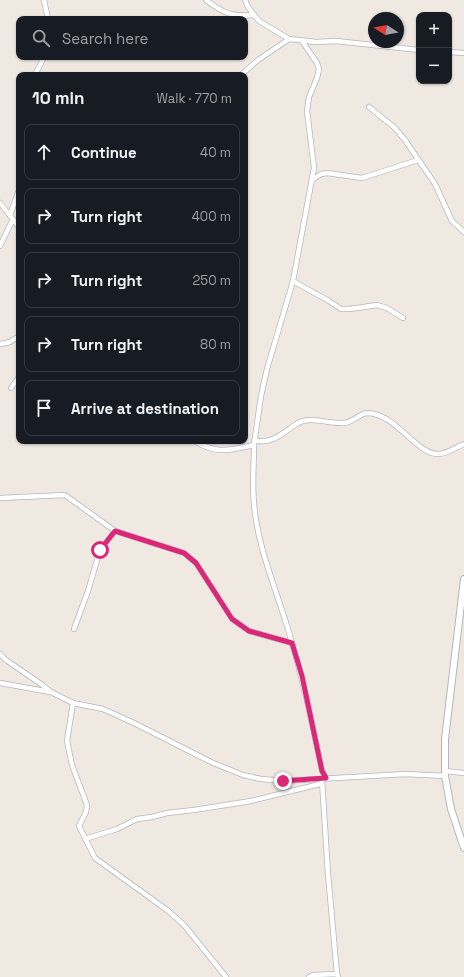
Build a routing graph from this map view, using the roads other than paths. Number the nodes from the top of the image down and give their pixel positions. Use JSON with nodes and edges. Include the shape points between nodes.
{"nodes":[{"id":1,"x":44,"y":0,"type":"edge"},
{"id":2,"x":206,"y":0,"type":"edge"},
{"id":3,"x":245,"y":0,"type":"edge"},
{"id":4,"x":254,"y":15,"type":"junction"},
{"id":5,"x":47,"y":16,"type":"edge"},
{"id":6,"x":289,"y":39,"type":"junction"},
{"id":7,"x":302,"y":41,"type":"junction"},
{"id":8,"x":416,"y":50,"type":"edge"},
{"id":9,"x":452,"y":52,"type":"edge"},
{"id":10,"x":464,"y":53,"type":"edge"},
{"id":11,"x":42,"y":60,"type":"edge"},
{"id":12,"x":36,"y":72,"type":"edge"},
{"id":13,"x":244,"y":72,"type":"edge"},
{"id":14,"x":369,"y":107,"type":"dead end"},
{"id":15,"x":418,"y":160,"type":"junction"},
{"id":16,"x":312,"y":180,"type":"junction"},
{"id":17,"x":16,"y":202,"type":"edge"},
{"id":18,"x":0,"y":203,"type":"edge"},
{"id":19,"x":12,"y":217,"type":"junction"},
{"id":20,"x":16,"y":223,"type":"edge"},
{"id":21,"x":464,"y":232,"type":"edge"},
{"id":22,"x":0,"y":246,"type":"edge"},
{"id":23,"x":293,"y":281,"type":"junction"},
{"id":24,"x":403,"y":318,"type":"dead end"},
{"id":25,"x":16,"y":338,"type":"edge"},
{"id":26,"x":0,"y":344,"type":"edge"},
{"id":27,"x":16,"y":380,"type":"edge"},
{"id":28,"x":11,"y":388,"type":"dead end"},
{"id":29,"x":254,"y":442,"type":"junction"},
{"id":30,"x":201,"y":444,"type":"edge"},
{"id":31,"x":464,"y":444,"type":"edge"},
{"id":32,"x":0,"y":498,"type":"edge"},
{"id":33,"x":115,"y":531,"type":"junction"},
{"id":34,"x":464,"y":579,"type":"edge"},
{"id":35,"x":74,"y":629,"type":"dead end"},
{"id":36,"x":292,"y":643,"type":"junction"},
{"id":37,"x":0,"y":654,"type":"edge"},
{"id":38,"x":0,"y":683,"type":"edge"},
{"id":39,"x":51,"y":692,"type":"junction"},
{"id":40,"x":73,"y":703,"type":"junction"},
{"id":41,"x":464,"y":772,"type":"edge"},
{"id":42,"x":445,"y":773,"type":"junction"},
{"id":43,"x":324,"y":778,"type":"junction"},
{"id":44,"x":320,"y":784,"type":"dead end"},
{"id":45,"x":85,"y":839,"type":"junction"},
{"id":46,"x":464,"y":848,"type":"edge"},
{"id":47,"x":338,"y":976,"type":"edge"},
{"id":48,"x":226,"y":977,"type":"edge"},
{"id":49,"x":309,"y":977,"type":"edge"}],
"edges":[{"from":1,"to":5,"type":"street"},
{"from":2,"to":4,"type":"street","via":[[234,16]]},
{"from":3,"to":4,"type":"street"},
{"from":4,"to":6,"type":"street","via":[[267,27]]},
{"from":6,"to":7,"type":"street"},
{"from":6,"to":13,"type":"street"},
{"from":7,"to":8,"type":"street","via":[[336,41]]},
{"from":7,"to":16,"type":"street","via":[[318,63],[317,78],[309,97],[307,111],[314,168]]},
{"from":9,"to":10,"type":"street"},
{"from":11,"to":12,"type":"street"},
{"from":14,"to":15,"type":"street","via":[[395,128]]},
{"from":15,"to":16,"type":"street","via":[[362,178],[327,173],[320,174]]},
{"from":15,"to":21,"type":"street","via":[[435,184],[452,220]]},
{"from":16,"to":23,"type":"street"},
{"from":17,"to":19,"type":"street"},
{"from":18,"to":19,"type":"street"},
{"from":19,"to":20,"type":"street"},
{"from":19,"to":22,"type":"street"},
{"from":23,"to":24,"type":"street","via":[[341,309],[377,305]]},
{"from":23,"to":29,"type":"street","via":[[262,389]]},
{"from":25,"to":26,"type":"street"},
{"from":27,"to":28,"type":"street"},
{"from":29,"to":30,"type":"street","via":[[234,450],[221,451]]},
{"from":29,"to":31,"type":"street","via":[[278,436],[304,420],[349,422],[368,413],[390,421],[409,438],[434,453],[442,453]]},
{"from":29,"to":36,"type":"street","via":[[254,503],[258,530]]},
{"from":32,"to":33,"type":"street","via":[[65,495]]},
{"from":33,"to":35,"type":"street","via":[[100,550]]},
{"from":33,"to":36,"type":"street","via":[[187,556],[196,563],[232,619],[249,631]]},
{"from":34,"to":42,"type":"main road","via":[[445,739]]},
{"from":36,"to":43,"type":"street","via":[[302,676]]},
{"from":37,"to":39,"type":"street"},
{"from":38,"to":39,"type":"street"},
{"from":39,"to":40,"type":"street"},
{"from":40,"to":43,"type":"street","via":[[103,709],[243,775],[283,781]]},
{"from":40,"to":45,"type":"street","via":[[67,741],[72,765],[88,805],[79,826]]},
{"from":41,"to":42,"type":"street"},
{"from":42,"to":43,"type":"street"},
{"from":42,"to":46,"type":"main road","via":[[451,809]]},
{"from":43,"to":47,"type":"street","via":[[328,874]]},
{"from":44,"to":45,"type":"street","via":[[251,801],[137,819]]},
{"from":45,"to":48,"type":"street","via":[[95,858],[184,925]]},
{"from":47,"to":49,"type":"street"}]}
